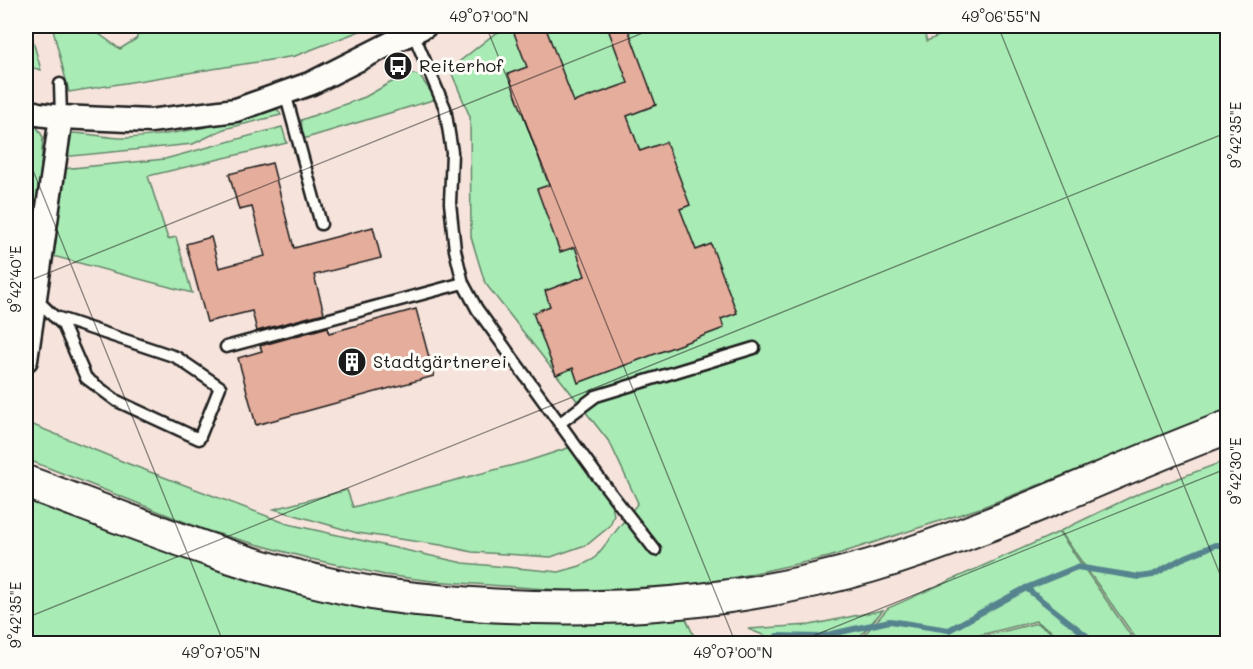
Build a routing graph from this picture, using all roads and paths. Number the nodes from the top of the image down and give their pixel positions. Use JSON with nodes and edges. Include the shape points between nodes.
{"nodes":[{"id":1,"x":419,"y":29,"type":"edge"},
{"id":2,"x":60,"y":84,"type":"dead end"},
{"id":3,"x":285,"y":93,"type":"junction"},
{"id":4,"x":26,"y":111,"type":"edge"},
{"id":5,"x":61,"y":117,"type":"junction"},
{"id":6,"x":321,"y":224,"type":"dead end"},
{"id":7,"x":463,"y":283,"type":"junction"},
{"id":8,"x":35,"y":298,"type":"junction"},
{"id":9,"x":53,"y":316,"type":"junction"},
{"id":10,"x":226,"y":348,"type":"dead end"},
{"id":11,"x":754,"y":348,"type":"dead end"},
{"id":12,"x":26,"y":360,"type":"edge"},
{"id":13,"x":560,"y":423,"type":"junction"},
{"id":14,"x":1227,"y":427,"type":"edge"},
{"id":15,"x":26,"y":482,"type":"edge"},
{"id":16,"x":655,"y":550,"type":"dead end"}],
"edges":[{"from":1,"to":3,"type":"street"},
{"from":1,"to":7,"type":"lane","via":[[446,108],[452,152],[450,203]]},
{"from":2,"to":5,"type":"lane"},
{"from":3,"to":5,"type":"street","via":[[236,110],[150,121]]},
{"from":3,"to":6,"type":"lane"},
{"from":4,"to":5,"type":"street"},
{"from":5,"to":8,"type":"street"},
{"from":7,"to":10,"type":"lane"},
{"from":7,"to":13,"type":"lane","via":[[477,309]]},
{"from":8,"to":9,"type":"lane"},
{"from":8,"to":12,"type":"street"},
{"from":9,"to":9,"type":"lane","via":[[63,325],[86,378],[117,401],[199,439],[220,387],[176,357]]},
{"from":11,"to":13,"type":"lane","via":[[596,396]]},
{"from":13,"to":16,"type":"lane"},
{"from":14,"to":15,"type":"main road","via":[[987,524],[871,566],[747,593],[628,607],[501,606],[372,593],[280,571],[186,542]]}]}
